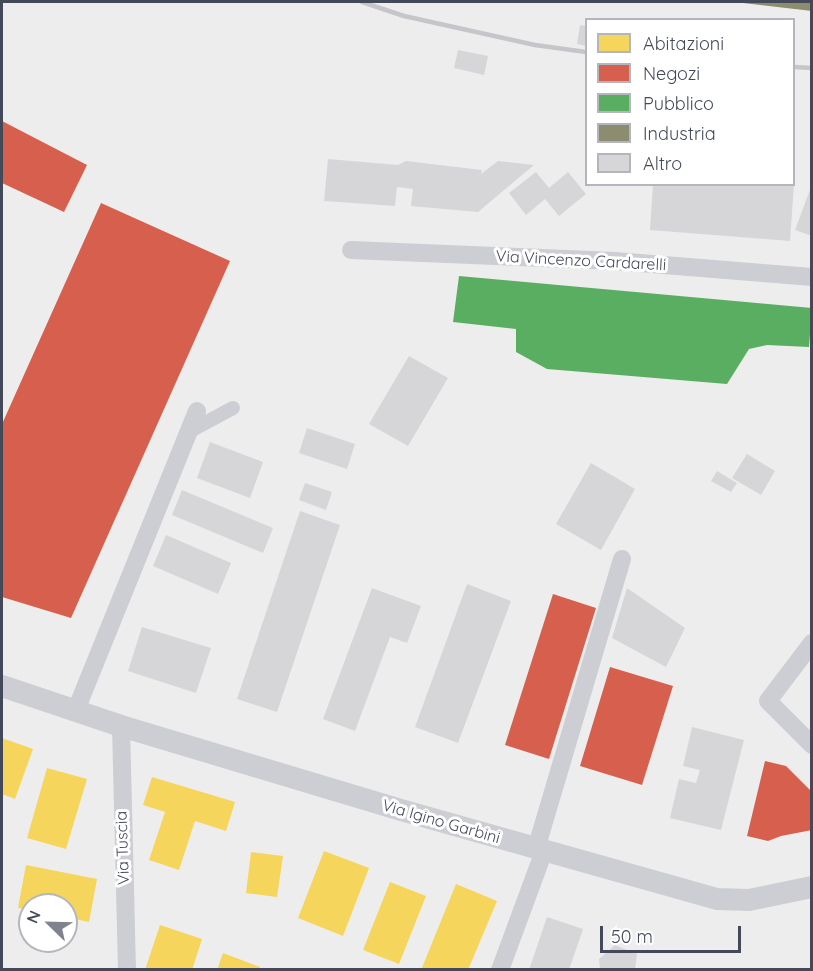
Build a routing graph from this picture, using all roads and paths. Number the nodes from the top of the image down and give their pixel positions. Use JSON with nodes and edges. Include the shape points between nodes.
{"nodes":[{"id":1,"x":351,"y":250,"type":"dead end"},
{"id":2,"x":812,"y":277,"type":"edge"},
{"id":3,"x":233,"y":408,"type":"dead end"},
{"id":4,"x":197,"y":411,"type":"dead end"},
{"id":5,"x":190,"y":431,"type":"junction"},
{"id":6,"x":622,"y":559,"type":"dead end"},
{"id":7,"x":812,"y":643,"type":"edge"},
{"id":8,"x":2,"y":686,"type":"edge"},
{"id":9,"x":76,"y":710,"type":"junction"},
{"id":10,"x":121,"y":726,"type":"junction"},
{"id":11,"x":812,"y":745,"type":"edge"},
{"id":12,"x":540,"y":850,"type":"junction"},
{"id":13,"x":812,"y":887,"type":"edge"},
{"id":14,"x":127,"y":969,"type":"edge"},
{"id":15,"x":500,"y":969,"type":"edge"}],
"edges":[{"from":1,"to":2,"type":"street","name":"Via Vincenzo Cardarelli","via":[[615,261]]},
{"from":3,"to":5,"type":"street"},
{"from":4,"to":5,"type":"street"},
{"from":5,"to":9,"type":"street"},
{"from":6,"to":12,"type":"street"},
{"from":7,"to":11,"type":"street","via":[[768,700]]},
{"from":8,"to":9,"type":"street","name":"Via Igino Garbini"},
{"from":9,"to":10,"type":"street","name":"Via Igino Garbini"},
{"from":10,"to":12,"type":"street","name":"Via Igino Garbini"},
{"from":10,"to":14,"type":"street","name":"Via Tuscia"},
{"from":12,"to":13,"type":"street","name":"Via Igino Garbini","via":[[717,899],[749,900]]},
{"from":12,"to":15,"type":"street"}]}
